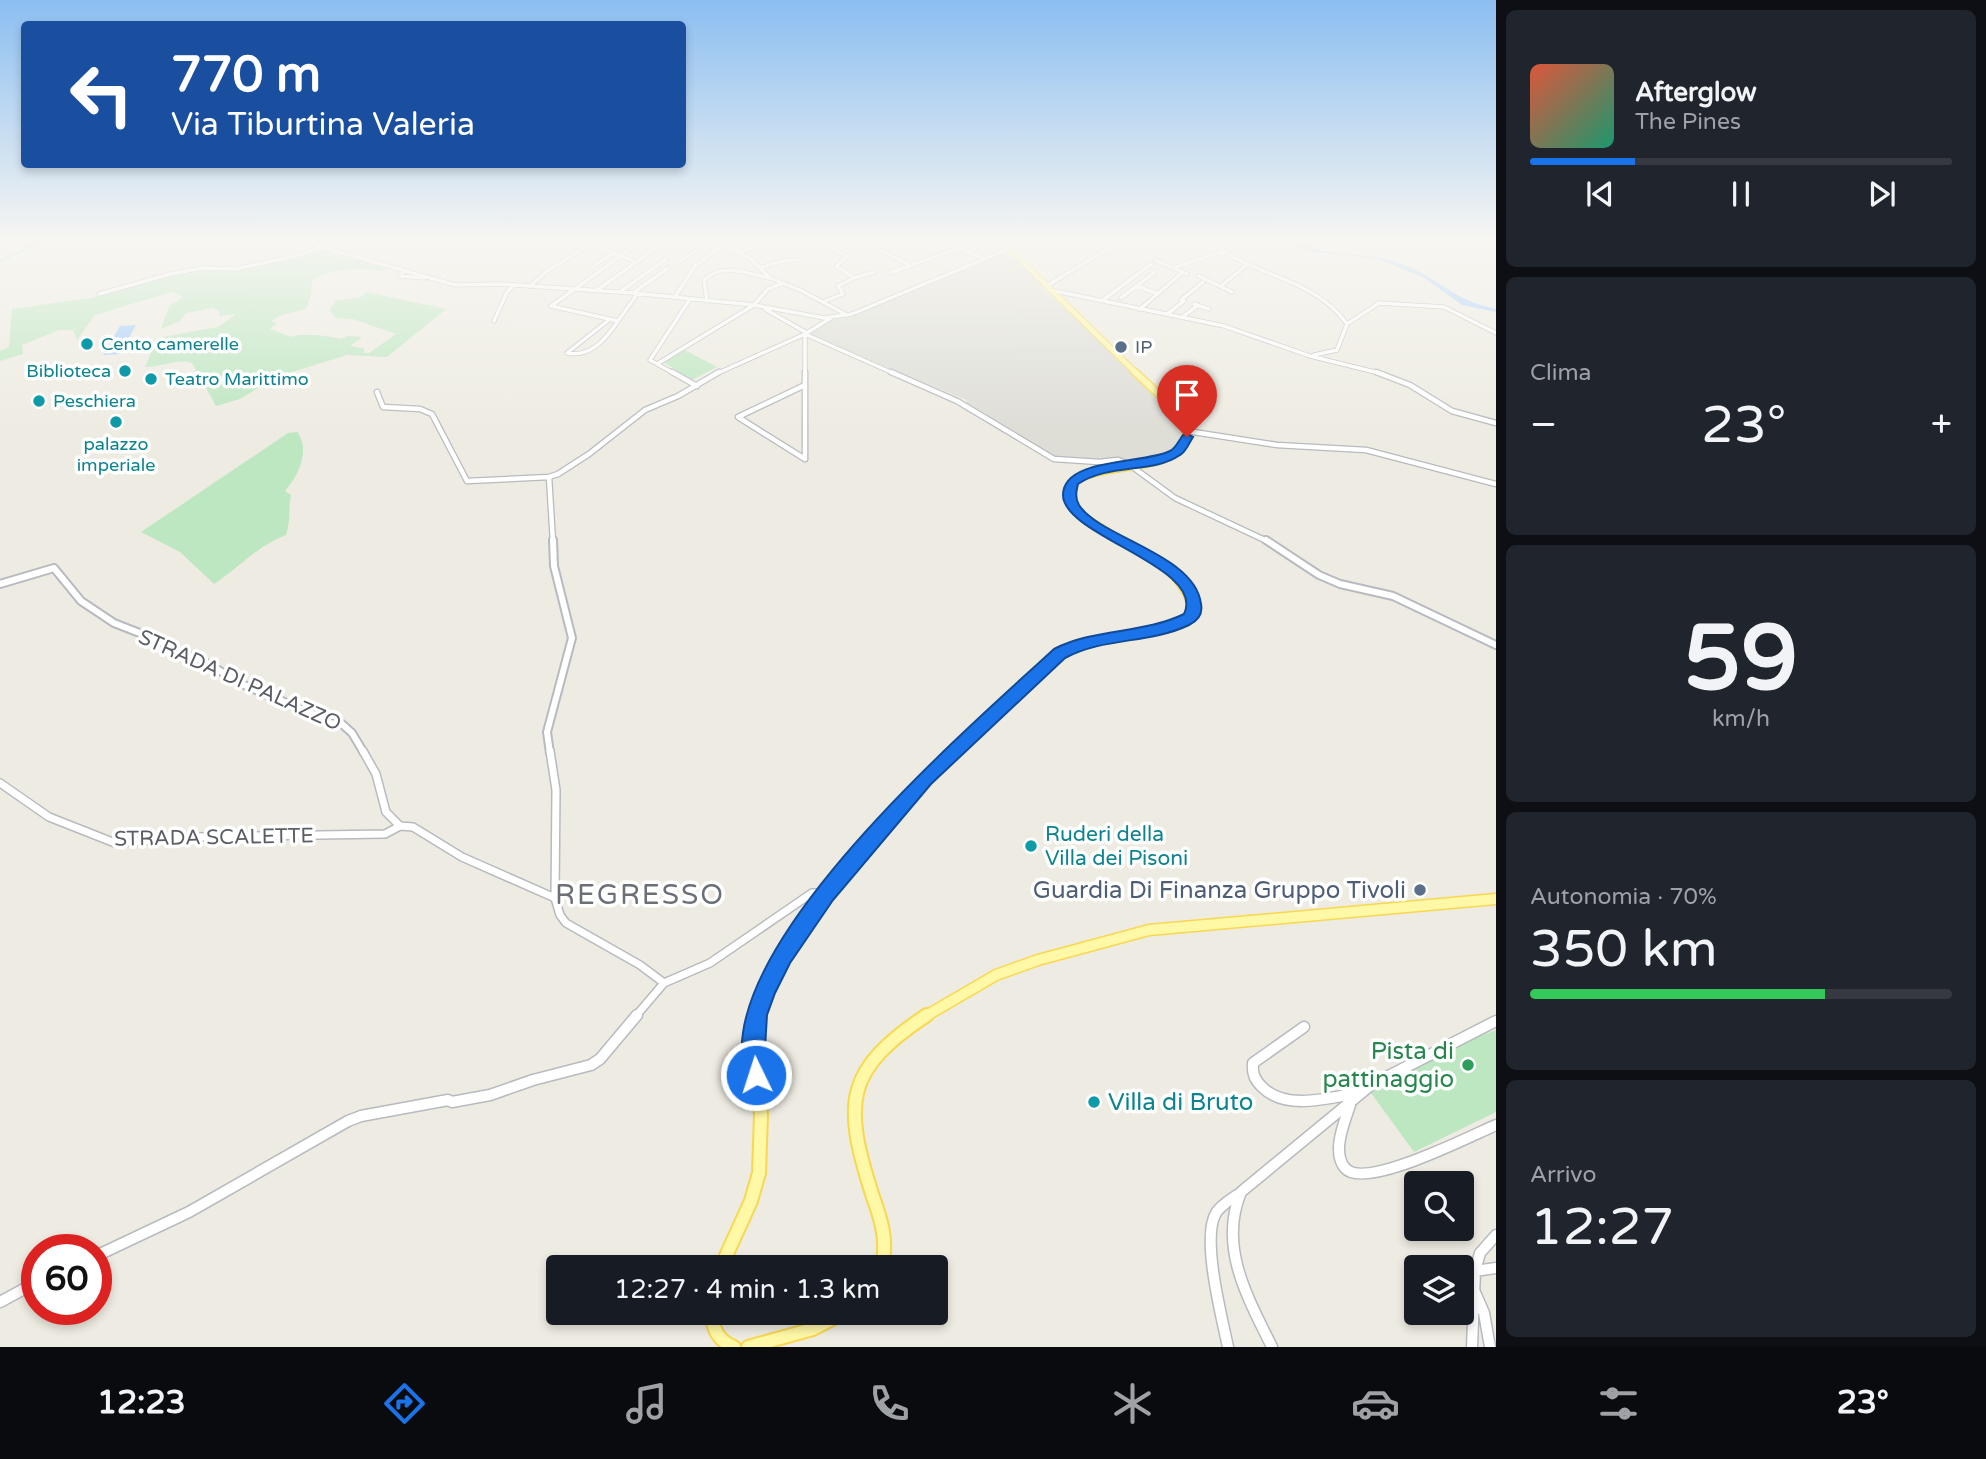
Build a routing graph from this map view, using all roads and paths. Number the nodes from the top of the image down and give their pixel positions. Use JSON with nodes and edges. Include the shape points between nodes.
{"nodes":[{"id":1,"x":503,"y":301,"type":"edge"},
{"id":2,"x":558,"y":301,"type":"edge"},
{"id":3,"x":630,"y":301,"type":"edge"},
{"id":4,"x":689,"y":301,"type":"edge"},
{"id":5,"x":707,"y":301,"type":"edge"},
{"id":6,"x":758,"y":301,"type":"edge"},
{"id":7,"x":825,"y":301,"type":"edge"},
{"id":8,"x":882,"y":301,"type":"edge"},
{"id":9,"x":1064,"y":301,"type":"edge"},
{"id":10,"x":1102,"y":301,"type":"edge"},
{"id":11,"x":1149,"y":301,"type":"edge"},
{"id":12,"x":1184,"y":301,"type":"joint"},
{"id":13,"x":1326,"y":301,"type":"edge"},
{"id":14,"x":822,"y":302,"type":"joint"},
{"id":15,"x":1194,"y":304,"type":"junction"},
{"id":16,"x":754,"y":305,"type":"junction"},
{"id":17,"x":761,"y":307,"type":"junction"},
{"id":18,"x":1139,"y":309,"type":"junction"},
{"id":19,"x":1209,"y":309,"type":"dead end"},
{"id":20,"x":1167,"y":314,"type":"junction"},
{"id":21,"x":848,"y":315,"type":"junction"},
{"id":22,"x":1184,"y":316,"type":"junction"},
{"id":23,"x":831,"y":318,"type":"junction"},
{"id":24,"x":610,"y":320,"type":"junction"},
{"id":25,"x":494,"y":321,"type":"dead end"},
{"id":26,"x":618,"y":321,"type":"junction"},
{"id":27,"x":1347,"y":324,"type":"junction"},
{"id":28,"x":806,"y":333,"type":"junction"},
{"id":29,"x":1496,"y":333,"type":"edge"},
{"id":30,"x":1307,"y":355,"type":"junction"},
{"id":31,"x":657,"y":364,"type":"junction"},
{"id":32,"x":804,"y":385,"type":"junction"},
{"id":33,"x":696,"y":386,"type":"junction"},
{"id":34,"x":377,"y":392,"type":"dead end"},
{"id":35,"x":1496,"y":422,"type":"edge"},
{"id":36,"x":1187,"y":431,"type":"junction"},
{"id":37,"x":1131,"y":466,"type":"junction"},
{"id":38,"x":549,"y":477,"type":"junction"},
{"id":39,"x":1496,"y":484,"type":"edge"},
{"id":40,"x":0,"y":584,"type":"edge"},
{"id":41,"x":1496,"y":645,"type":"edge"},
{"id":42,"x":0,"y":783,"type":"edge"},
{"id":43,"x":400,"y":826,"type":"junction"},
{"id":44,"x":826,"y":893,"type":"junction"},
{"id":45,"x":555,"y":898,"type":"junction"},
{"id":46,"x":1496,"y":899,"type":"edge"},
{"id":47,"x":664,"y":983,"type":"junction"},
{"id":48,"x":1496,"y":1021,"type":"edge"},
{"id":49,"x":1304,"y":1027,"type":"dead end"},
{"id":50,"x":1363,"y":1092,"type":"junction"},
{"id":51,"x":1350,"y":1104,"type":"junction"},
{"id":52,"x":1496,"y":1125,"type":"edge"},
{"id":53,"x":1241,"y":1192,"type":"junction"},
{"id":54,"x":1496,"y":1235,"type":"edge"},
{"id":55,"x":112,"y":1248,"type":"edge"},
{"id":56,"x":726,"y":1255,"type":"edge"},
{"id":57,"x":885,"y":1255,"type":"edge"},
{"id":58,"x":1496,"y":1268,"type":"edge"},
{"id":59,"x":1475,"y":1271,"type":"junction"},
{"id":60,"x":1474,"y":1280,"type":"edge"},
{"id":61,"x":1474,"y":1290,"type":"edge"},
{"id":62,"x":21,"y":1291,"type":"edge"},
{"id":63,"x":0,"y":1302,"type":"edge"},
{"id":64,"x":714,"y":1325,"type":"edge"},
{"id":65,"x":821,"y":1325,"type":"edge"},
{"id":66,"x":1472,"y":1325,"type":"edge"},
{"id":67,"x":734,"y":1347,"type":"edge"},
{"id":68,"x":748,"y":1347,"type":"edge"},
{"id":69,"x":1228,"y":1347,"type":"edge"},
{"id":70,"x":1272,"y":1347,"type":"edge"},
{"id":71,"x":1472,"y":1347,"type":"edge"},
{"id":72,"x":1490,"y":1347,"type":"edge"}],
"edges":[{"from":1,"to":25,"type":"street"},
{"from":2,"to":24,"type":"street","via":[[551,306]]},
{"from":3,"to":26,"type":"street"},
{"from":4,"to":31,"type":"street","via":[[650,360]]},
{"from":5,"to":16,"type":"street"},
{"from":6,"to":16,"type":"street"},
{"from":7,"to":14,"type":"street"},
{"from":8,"to":21,"type":"street"},
{"from":9,"to":36,"type":"main road","via":[[1157,392]]},
{"from":10,"to":18,"type":"street"},
{"from":11,"to":18,"type":"street"},
{"from":12,"to":15,"type":"street"},
{"from":12,"to":20,"type":"street"},
{"from":13,"to":27,"type":"street"},
{"from":14,"to":21,"type":"street"},
{"from":15,"to":19,"type":"street"},
{"from":15,"to":22,"type":"street"},
{"from":16,"to":17,"type":"street"},
{"from":16,"to":31,"type":"street"},
{"from":17,"to":23,"type":"street"},
{"from":17,"to":28,"type":"street"},
{"from":18,"to":20,"type":"street"},
{"from":20,"to":22,"type":"street"},
{"from":21,"to":23,"type":"street"},
{"from":22,"to":30,"type":"street"},
{"from":23,"to":28,"type":"street"},
{"from":24,"to":26,"type":"street"},
{"from":24,"to":26,"type":"street","via":[[567,353],[575,355],[602,343]]},
{"from":27,"to":29,"type":"street","via":[[1377,304],[1422,304],[1454,310]]},
{"from":27,"to":30,"type":"street","via":[[1337,350]]},
{"from":28,"to":32,"type":"street"},
{"from":28,"to":33,"type":"street"},
{"from":28,"to":37,"type":"street","via":[[957,401],[1054,459],[1118,460]]},
{"from":30,"to":35,"type":"street","via":[[1391,376],[1454,412]]},
{"from":31,"to":33,"type":"street"},
{"from":32,"to":32,"type":"street","via":[[738,417],[805,459]]},
{"from":33,"to":38,"type":"street","via":[[642,412],[583,458]]},
{"from":34,"to":38,"type":"street","via":[[384,407],[431,412],[467,481]]},
{"from":36,"to":37,"type":"main road","via":[[1184,445],[1174,454]]},
{"from":36,"to":39,"type":"street","via":[[1280,445],[1360,449]]},
{"from":37,"to":41,"type":"street","via":[[1175,498],[1267,541],[1319,575],[1393,596]]},
{"from":37,"to":44,"type":"main road","via":[[1094,470],[1077,478],[1071,486],[1070,502],[1089,522],[1154,558],[1180,579],[1194,600],[1190,618],[1167,629],[1076,645],[1050,659],[925,779]]},
{"from":38,"to":45,"type":"street","via":[[555,569],[572,638],[547,730],[556,790]]},
{"from":40,"to":43,"type":"street","name":"STRADA DI PALAZZO","via":[[54,568],[80,601],[114,623],[203,661],[220,674],[326,723],[342,724],[371,763],[388,815]]},
{"from":42,"to":43,"type":"street","name":"STRADA SCALETTE","via":[[48,817],[116,843],[385,834]]},
{"from":43,"to":45,"type":"street","via":[[418,830],[462,857]]},
{"from":44,"to":47,"type":"street","via":[[812,893],[710,963]]},
{"from":44,"to":56,"type":"main road","via":[[783,956],[756,1015],[754,1048],[762,1144],[759,1173]]},
{"from":45,"to":47,"type":"street","via":[[566,923]]},
{"from":46,"to":57,"type":"main road","via":[[1149,930],[1038,960],[958,995],[878,1053],[855,1094],[857,1146],[884,1229]]},
{"from":47,"to":55,"type":"street","via":[[600,1059],[578,1072],[522,1083],[484,1098],[361,1116],[189,1212]]},
{"from":48,"to":50,"type":"street"},
{"from":49,"to":50,"type":"street","via":[[1253,1063],[1253,1075],[1263,1089],[1294,1100]]},
{"from":50,"to":51,"type":"street"},
{"from":51,"to":52,"type":"street","via":[[1340,1133],[1339,1157],[1342,1167],[1353,1173],[1385,1172]]},
{"from":51,"to":53,"type":"street"},
{"from":53,"to":69,"type":"street","via":[[1213,1221],[1214,1263]]},
{"from":53,"to":70,"type":"street","via":[[1230,1217],[1235,1256]]},
{"from":54,"to":59,"type":"street","via":[[1480,1253]]},
{"from":58,"to":59,"type":"street"},
{"from":59,"to":60,"type":"street"},
{"from":61,"to":72,"type":"street"},
{"from":62,"to":63,"type":"street"},
{"from":64,"to":67,"type":"main road","via":[[716,1335]]},
{"from":65,"to":68,"type":"main road"},
{"from":66,"to":71,"type":"street"}]}
